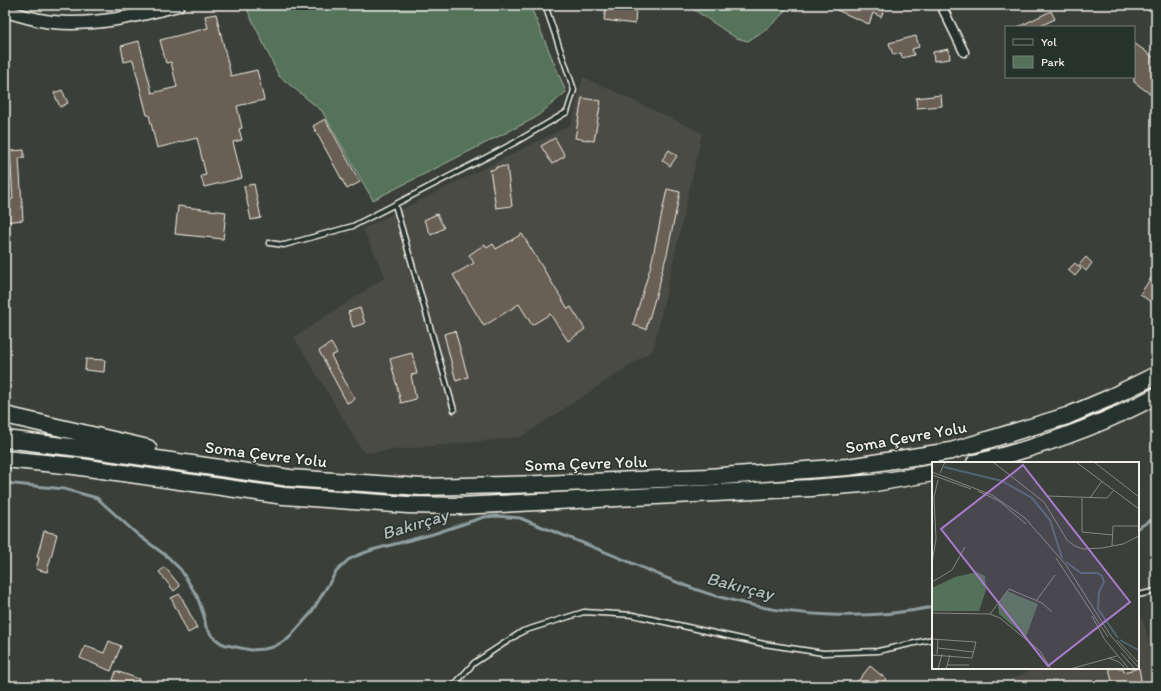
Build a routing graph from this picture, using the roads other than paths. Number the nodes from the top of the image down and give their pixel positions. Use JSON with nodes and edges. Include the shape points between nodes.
{"nodes":[{"id":1,"x":178,"y":5,"type":"edge"},
{"id":2,"x":545,"y":5,"type":"edge"},
{"id":3,"x":941,"y":5,"type":"edge"},
{"id":4,"x":5,"y":11,"type":"edge"},
{"id":5,"x":964,"y":52,"type":"dead end"},
{"id":6,"x":395,"y":205,"type":"junction"},
{"id":7,"x":269,"y":243,"type":"dead end"},
{"id":8,"x":1156,"y":375,"type":"edge"},
{"id":9,"x":1156,"y":396,"type":"edge"},
{"id":10,"x":454,"y":410,"type":"dead end"},
{"id":11,"x":5,"y":415,"type":"edge"},
{"id":12,"x":5,"y":439,"type":"edge"},
{"id":13,"x":5,"y":459,"type":"edge"},
{"id":14,"x":979,"y":462,"type":"edge"},
{"id":15,"x":205,"y":466,"type":"junction"},
{"id":16,"x":5,"y":470,"type":"edge"},
{"id":17,"x":932,"y":473,"type":"edge"},
{"id":18,"x":183,"y":481,"type":"junction"},
{"id":19,"x":1156,"y":591,"type":"edge"},
{"id":20,"x":1139,"y":595,"type":"edge"},
{"id":21,"x":932,"y":639,"type":"edge"},
{"id":22,"x":453,"y":686,"type":"edge"}],
"edges":[{"from":1,"to":4,"type":"street","via":[[116,19],[72,23],[35,19]]},
{"from":2,"to":6,"type":"lane","via":[[574,90],[567,112],[514,143]]},
{"from":3,"to":5,"type":"street"},
{"from":6,"to":7,"type":"lane","via":[[353,226],[284,245]]},
{"from":6,"to":10,"type":"lane"},
{"from":8,"to":15,"type":"highway","name":"Soma Çevre Yolu","via":[[1067,416],[951,451],[848,468],[708,477],[421,487],[290,478]]},
{"from":9,"to":14,"type":"highway","via":[[1130,410],[1050,442]]},
{"from":11,"to":15,"type":"highway","via":[[157,450]]},
{"from":12,"to":15,"type":"highway","name":"Soma Çevre Yolu"},
{"from":13,"to":18,"type":"highway","name":"Soma Çevre Yolu"},
{"from":16,"to":18,"type":"highway","via":[[142,481]]},
{"from":17,"to":18,"type":"highway","name":"Soma Çevre Yolu","via":[[875,483],[811,488],[460,506],[284,496]]},
{"from":19,"to":20,"type":"lane"},
{"from":21,"to":22,"type":"lane","via":[[878,651],[823,653],[764,644],[633,615],[584,612],[523,631],[474,663]]}]}
